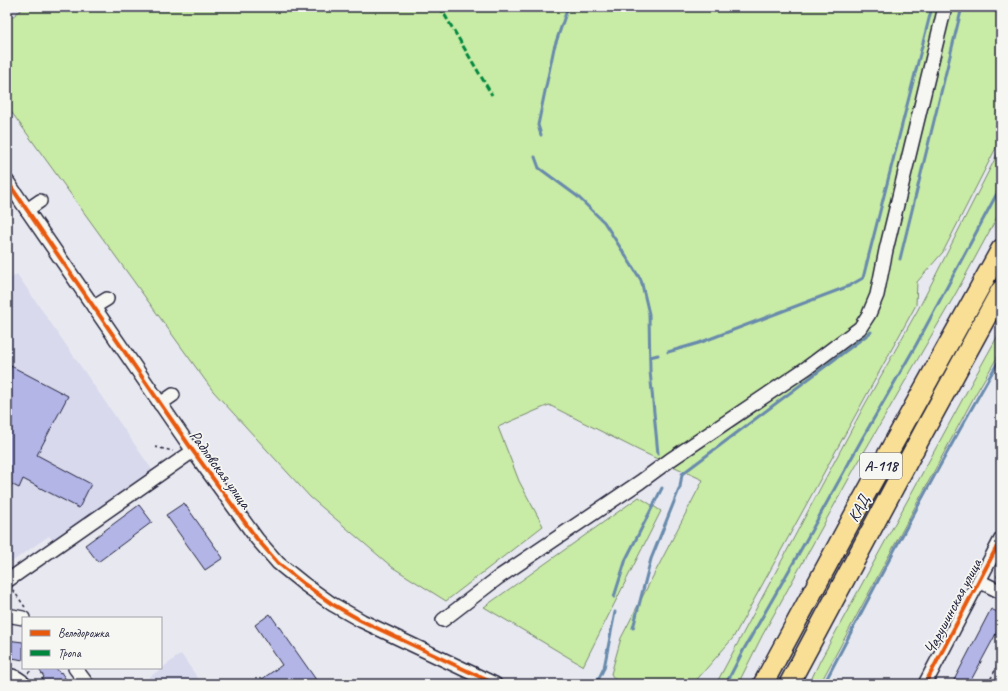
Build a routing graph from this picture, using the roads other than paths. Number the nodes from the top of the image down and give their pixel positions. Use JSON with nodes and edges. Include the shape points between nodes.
{"nodes":[{"id":1,"x":945,"y":7,"type":"edge"},
{"id":2,"x":7,"y":180,"type":"edge"},
{"id":3,"x":40,"y":201,"type":"dead end"},
{"id":4,"x":27,"y":210,"type":"junction"},
{"id":5,"x":1001,"y":249,"type":"edge"},
{"id":6,"x":1001,"y":290,"type":"edge"},
{"id":7,"x":107,"y":299,"type":"dead end"},
{"id":8,"x":94,"y":307,"type":"junction"},
{"id":9,"x":173,"y":395,"type":"dead end"},
{"id":10,"x":160,"y":404,"type":"junction"},
{"id":11,"x":193,"y":451,"type":"junction"},
{"id":12,"x":1001,"y":539,"type":"edge"},
{"id":13,"x":7,"y":581,"type":"edge"},
{"id":14,"x":979,"y":581,"type":"junction"},
{"id":15,"x":1001,"y":592,"type":"edge"},
{"id":16,"x":7,"y":615,"type":"edge"},
{"id":17,"x":26,"y":615,"type":"edge"},
{"id":18,"x":443,"y":620,"type":"dead end"},
{"id":19,"x":77,"y":669,"type":"edge"},
{"id":20,"x":7,"y":675,"type":"edge"},
{"id":21,"x":24,"y":684,"type":"edge"},
{"id":22,"x":87,"y":684,"type":"edge"},
{"id":23,"x":495,"y":684,"type":"edge"},
{"id":24,"x":763,"y":684,"type":"edge"},
{"id":25,"x":789,"y":684,"type":"edge"},
{"id":26,"x":925,"y":684,"type":"edge"}],
"edges":[{"from":1,"to":18,"type":"street","via":[[877,295],[860,328],[808,367],[499,578]]},
{"from":2,"to":4,"type":"street","name":"Радловская улица"},
{"from":3,"to":4,"type":"street"},
{"from":4,"to":8,"type":"street","name":"Радловская улица"},
{"from":5,"to":24,"type":"highway","name":"КАД","number":"А-118"},
{"from":6,"to":25,"type":"highway","name":"КАД","number":"А-118"},
{"from":7,"to":8,"type":"street"},
{"from":8,"to":10,"type":"street","name":"Радловская улица"},
{"from":9,"to":10,"type":"street"},
{"from":10,"to":11,"type":"street","name":"Радловская улица"},
{"from":11,"to":13,"type":"street"},
{"from":11,"to":23,"type":"street","name":"Радловская улица","via":[[257,539],[278,563],[304,584],[362,621]]},
{"from":12,"to":14,"type":"street","name":"Чарушинская улица"},
{"from":14,"to":15,"type":"street"},
{"from":14,"to":26,"type":"street","name":"Чарушинская улица"},
{"from":16,"to":17,"type":"street"},
{"from":19,"to":22,"type":"street"},
{"from":20,"to":21,"type":"street","via":[[20,678]]}]}
